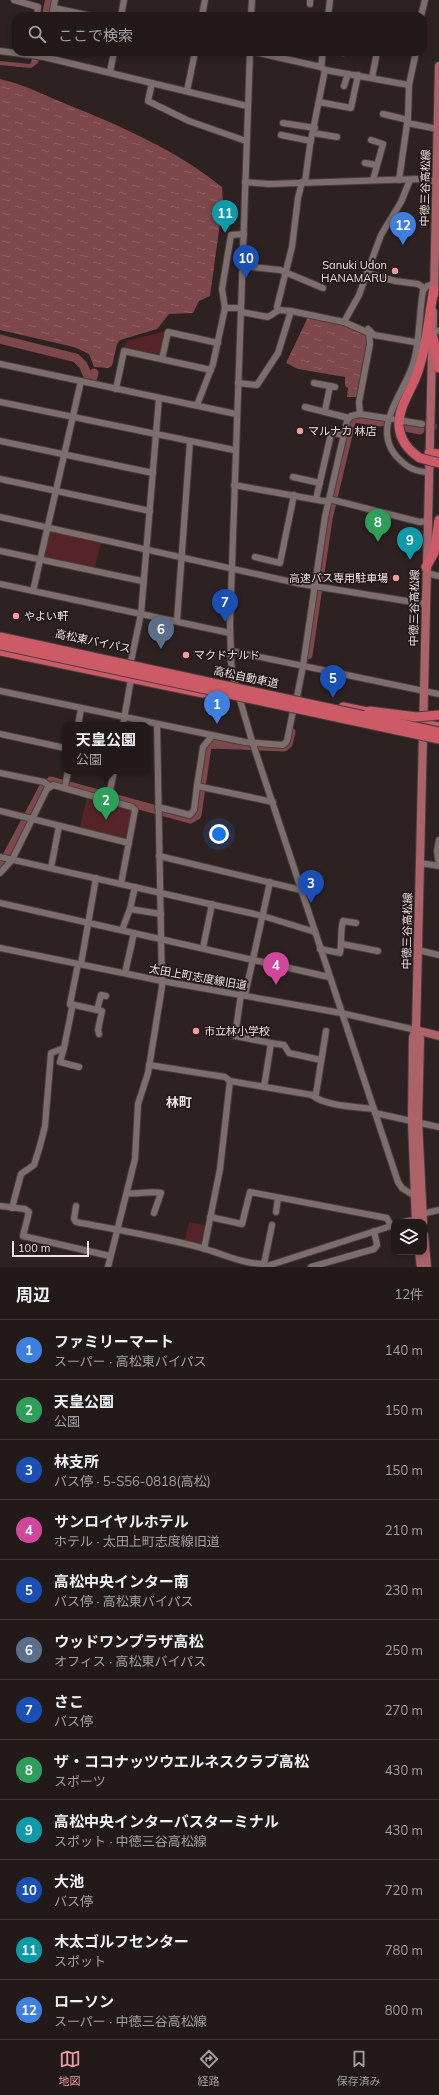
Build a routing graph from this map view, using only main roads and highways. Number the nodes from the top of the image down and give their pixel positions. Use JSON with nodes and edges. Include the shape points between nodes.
{"nodes":[{"id":1,"x":439,"y":66,"type":"edge"},
{"id":2,"x":438,"y":182,"type":"edge"},
{"id":3,"x":435,"y":283,"type":"edge"},
{"id":4,"x":435,"y":333,"type":"edge"},
{"id":5,"x":439,"y":368,"type":"edge"},
{"id":6,"x":429,"y":453,"type":"junction"},
{"id":7,"x":439,"y":454,"type":"edge"},
{"id":8,"x":439,"y":463,"type":"edge"},
{"id":9,"x":439,"y":520,"type":"edge"},
{"id":10,"x":426,"y":570,"type":"junction"},
{"id":11,"x":0,"y":633,"type":"edge"},
{"id":12,"x":0,"y":637,"type":"edge"},
{"id":13,"x":0,"y":645,"type":"edge"},
{"id":14,"x":0,"y":651,"type":"edge"},
{"id":15,"x":272,"y":695,"type":"junction"},
{"id":16,"x":439,"y":715,"type":"edge"},
{"id":17,"x":424,"y":724,"type":"junction"},
{"id":18,"x":439,"y":727,"type":"edge"},
{"id":19,"x":439,"y":732,"type":"edge"},
{"id":20,"x":424,"y":739,"type":"junction"},
{"id":21,"x":439,"y":739,"type":"edge"},
{"id":22,"x":439,"y":742,"type":"edge"},
{"id":23,"x":416,"y":1030,"type":"junction"},
{"id":24,"x":439,"y":1036,"type":"edge"},
{"id":25,"x":420,"y":1219,"type":"edge"},
{"id":26,"x":419,"y":1255,"type":"edge"},
{"id":27,"x":426,"y":1255,"type":"edge"},
{"id":28,"x":421,"y":1267,"type":"edge"},
{"id":29,"x":427,"y":1267,"type":"edge"}],
"edges":[{"from":1,"to":2,"type":"main road","name":"中徳三谷高松線"},
{"from":2,"to":3,"type":"main road","name":"中徳三谷高松線"},
{"from":3,"to":4,"type":"main road","name":"中徳三谷高松線"},
{"from":3,"to":8,"type":"highway","bridge":true,"via":[[420,368],[404,404],[399,425],[406,447],[420,458]]},
{"from":4,"to":5,"type":"highway"},
{"from":4,"to":6,"type":"main road","name":"中徳三谷高松線"},
{"from":6,"to":7,"type":"highway"},
{"from":6,"to":10,"type":"main road","name":"中徳三谷高松線"},
{"from":9,"to":10,"type":"highway","via":[[434,553]]},
{"from":10,"to":17,"type":"main road","name":"中徳三谷高松線"},
{"from":11,"to":17,"type":"highway","name":"高松東バイパス"},
{"from":12,"to":15,"type":"highway","name":"高松自動車道","bridge":true},
{"from":13,"to":21,"type":"highway","name":"高松自動車道","bridge":true},
{"from":14,"to":20,"type":"highway"},
{"from":15,"to":16,"type":"highway","bridge":true,"via":[[396,715]]},
{"from":15,"to":19,"type":"highway","name":"高松自動車道","bridge":true},
{"from":17,"to":18,"type":"highway","name":"高松東バイパス"},
{"from":17,"to":20,"type":"main road","name":"中徳三谷高松線"},
{"from":20,"to":22,"type":"highway"},
{"from":20,"to":23,"type":"main road","name":"中徳三谷高松線"},
{"from":23,"to":24,"type":"main road"},
{"from":23,"to":25,"type":"main road","name":"中徳三谷高松線","via":[[420,1038],[415,1121]]},
{"from":26,"to":28,"type":"main road"},
{"from":27,"to":29,"type":"main road"}]}
